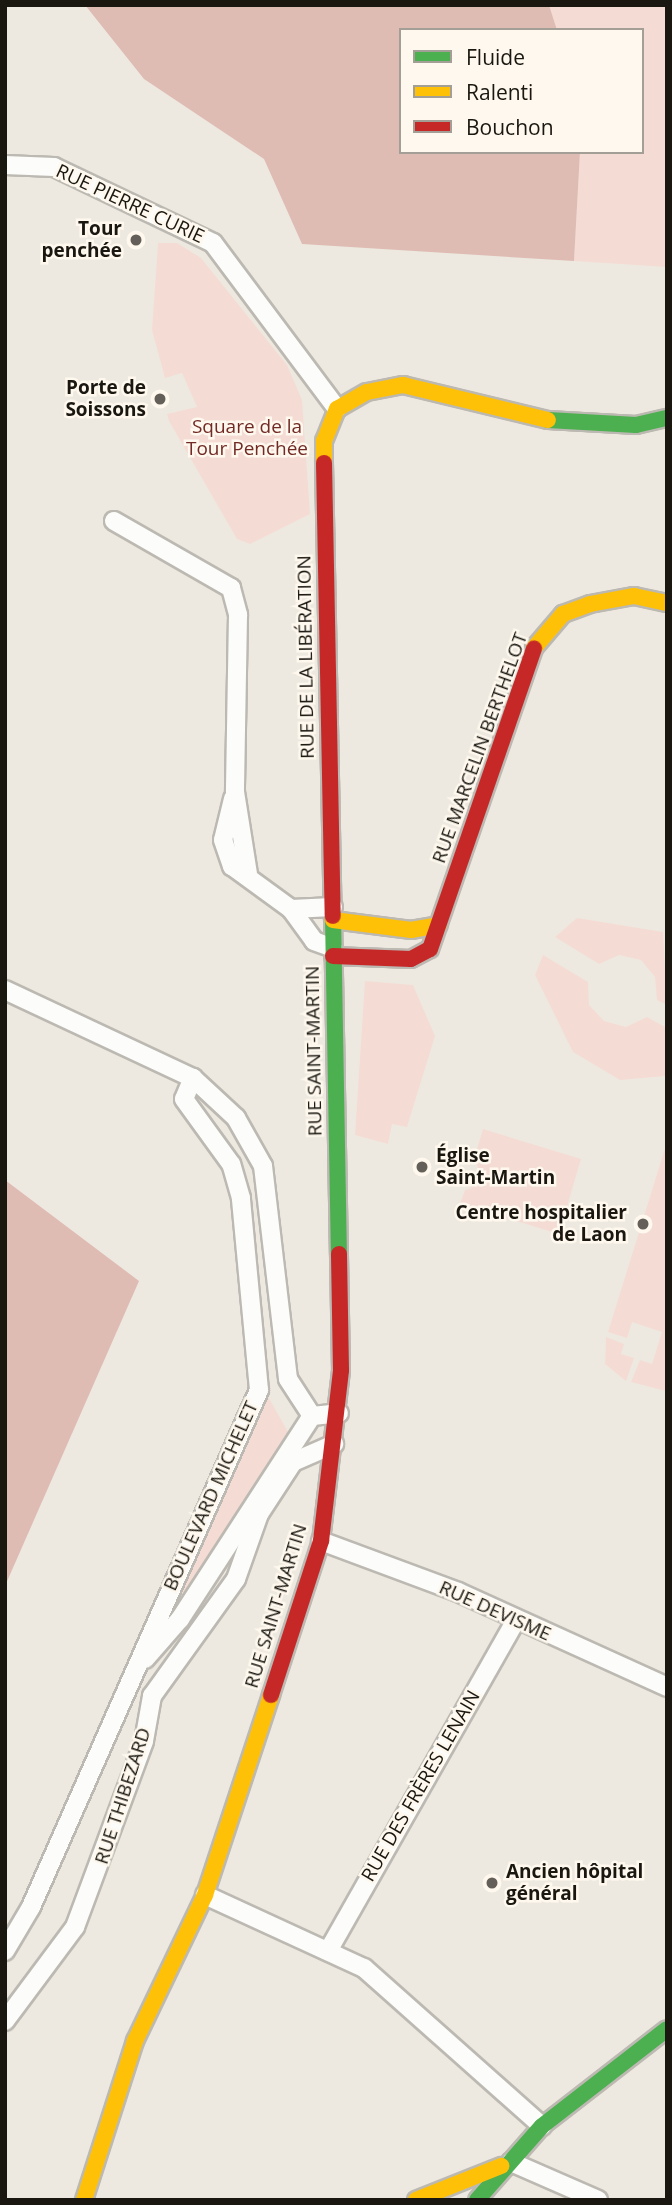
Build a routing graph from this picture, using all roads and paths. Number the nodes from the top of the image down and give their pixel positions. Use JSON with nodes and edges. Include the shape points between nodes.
{"nodes":[{"id":1,"x":5,"y":165,"type":"edge"},
{"id":2,"x":337,"y":409,"type":"junction"},
{"id":3,"x":667,"y":418,"type":"edge"},
{"id":4,"x":114,"y":521,"type":"dead end"},
{"id":5,"x":667,"y":603,"type":"edge"},
{"id":6,"x":291,"y":909,"type":"junction"},
{"id":7,"x":333,"y":913,"type":"junction"},
{"id":8,"x":439,"y":925,"type":"junction"},
{"id":9,"x":333,"y":952,"type":"junction"},
{"id":10,"x":5,"y":990,"type":"edge"},
{"id":11,"x":193,"y":1078,"type":"junction"},
{"id":12,"x":338,"y":1413,"type":"junction"},
{"id":13,"x":312,"y":1416,"type":"junction"},
{"id":14,"x":334,"y":1444,"type":"junction"},
{"id":15,"x":321,"y":1541,"type":"junction"},
{"id":16,"x":515,"y":1622,"type":"junction"},
{"id":17,"x":131,"y":1675,"type":"junction"},
{"id":18,"x":667,"y":1686,"type":"edge"},
{"id":19,"x":205,"y":1895,"type":"junction"},
{"id":20,"x":5,"y":1951,"type":"edge"},
{"id":21,"x":328,"y":1951,"type":"junction"},
{"id":22,"x":5,"y":2021,"type":"edge"},
{"id":23,"x":667,"y":2029,"type":"edge"},
{"id":24,"x":542,"y":2126,"type":"junction"},
{"id":25,"x":511,"y":2162,"type":"junction"},
{"id":26,"x":83,"y":2200,"type":"edge"},
{"id":27,"x":416,"y":2200,"type":"edge"},
{"id":28,"x":477,"y":2200,"type":"edge"},
{"id":29,"x":598,"y":2200,"type":"edge"}],
"edges":[{"from":1,"to":2,"type":"street","name":"RUE PIERRE CURIE","via":[[54,167],[214,243]]},
{"from":2,"to":3,"type":"main road","via":[[367,392],[403,385],[557,422],[636,425]]},
{"from":2,"to":7,"type":"main road","name":"RUE DE LA LIBÉRATION","via":[[324,441],[322,498]]},
{"from":4,"to":6,"type":"street","via":[[231,588],[238,615],[235,792],[223,840],[232,866]]},
{"from":5,"to":8,"type":"main road","name":"RUE MARCELIN BERTHELOT","via":[[634,596],[590,604],[563,614],[538,638]]},
{"from":6,"to":7,"type":"street"},
{"from":6,"to":9,"type":"street","via":[[314,942]]},
{"from":7,"to":8,"type":"main road","via":[[411,930]]},
{"from":7,"to":9,"type":"main road","name":"RUE SAINT-MARTIN"},
{"from":8,"to":9,"type":"main road","name":"RUE MARCELIN BERTHELOT","via":[[430,949],[411,959]]},
{"from":9,"to":12,"type":"main road","name":"RUE SAINT-MARTIN"},
{"from":10,"to":11,"type":"street"},
{"from":11,"to":13,"type":"street","via":[[236,1118],[263,1167],[288,1379]]},
{"from":11,"to":17,"type":"street","name":"BOULEVARD MICHELET","via":[[184,1099],[231,1164],[241,1198],[259,1390]]},
{"from":12,"to":13,"type":"street"},
{"from":12,"to":14,"type":"main road","name":"RUE SAINT-MARTIN"},
{"from":13,"to":17,"type":"street","name":"BOULEVARD MICHELET","via":[[180,1619]]},
{"from":14,"to":15,"type":"main road","name":"RUE SAINT-MARTIN"},
{"from":14,"to":22,"type":"street","name":"RUE THIBEZARD","via":[[293,1462],[259,1514],[236,1579],[152,1696],[144,1741],[75,1927]]},
{"from":15,"to":16,"type":"street","name":"RUE DEVISME","via":[[458,1592]]},
{"from":15,"to":19,"type":"main road","name":"RUE SAINT-MARTIN"},
{"from":16,"to":18,"type":"street","name":"RUE DEVISME"},
{"from":16,"to":21,"type":"street","name":"RUE DES FRÈRES LENAIN"},
{"from":17,"to":20,"type":"street","name":"BOULEVARD MICHELET","via":[[31,1907]]},
{"from":19,"to":21,"type":"street"},
{"from":19,"to":26,"type":"main road","name":"RUE SAINT-MARTIN","via":[[135,2041]]},
{"from":21,"to":24,"type":"street","via":[[364,1968]]},
{"from":23,"to":24,"type":"main road"},
{"from":24,"to":25,"type":"main road"},
{"from":25,"to":27,"type":"main road"},
{"from":25,"to":28,"type":"main road"},
{"from":25,"to":29,"type":"street"}]}
